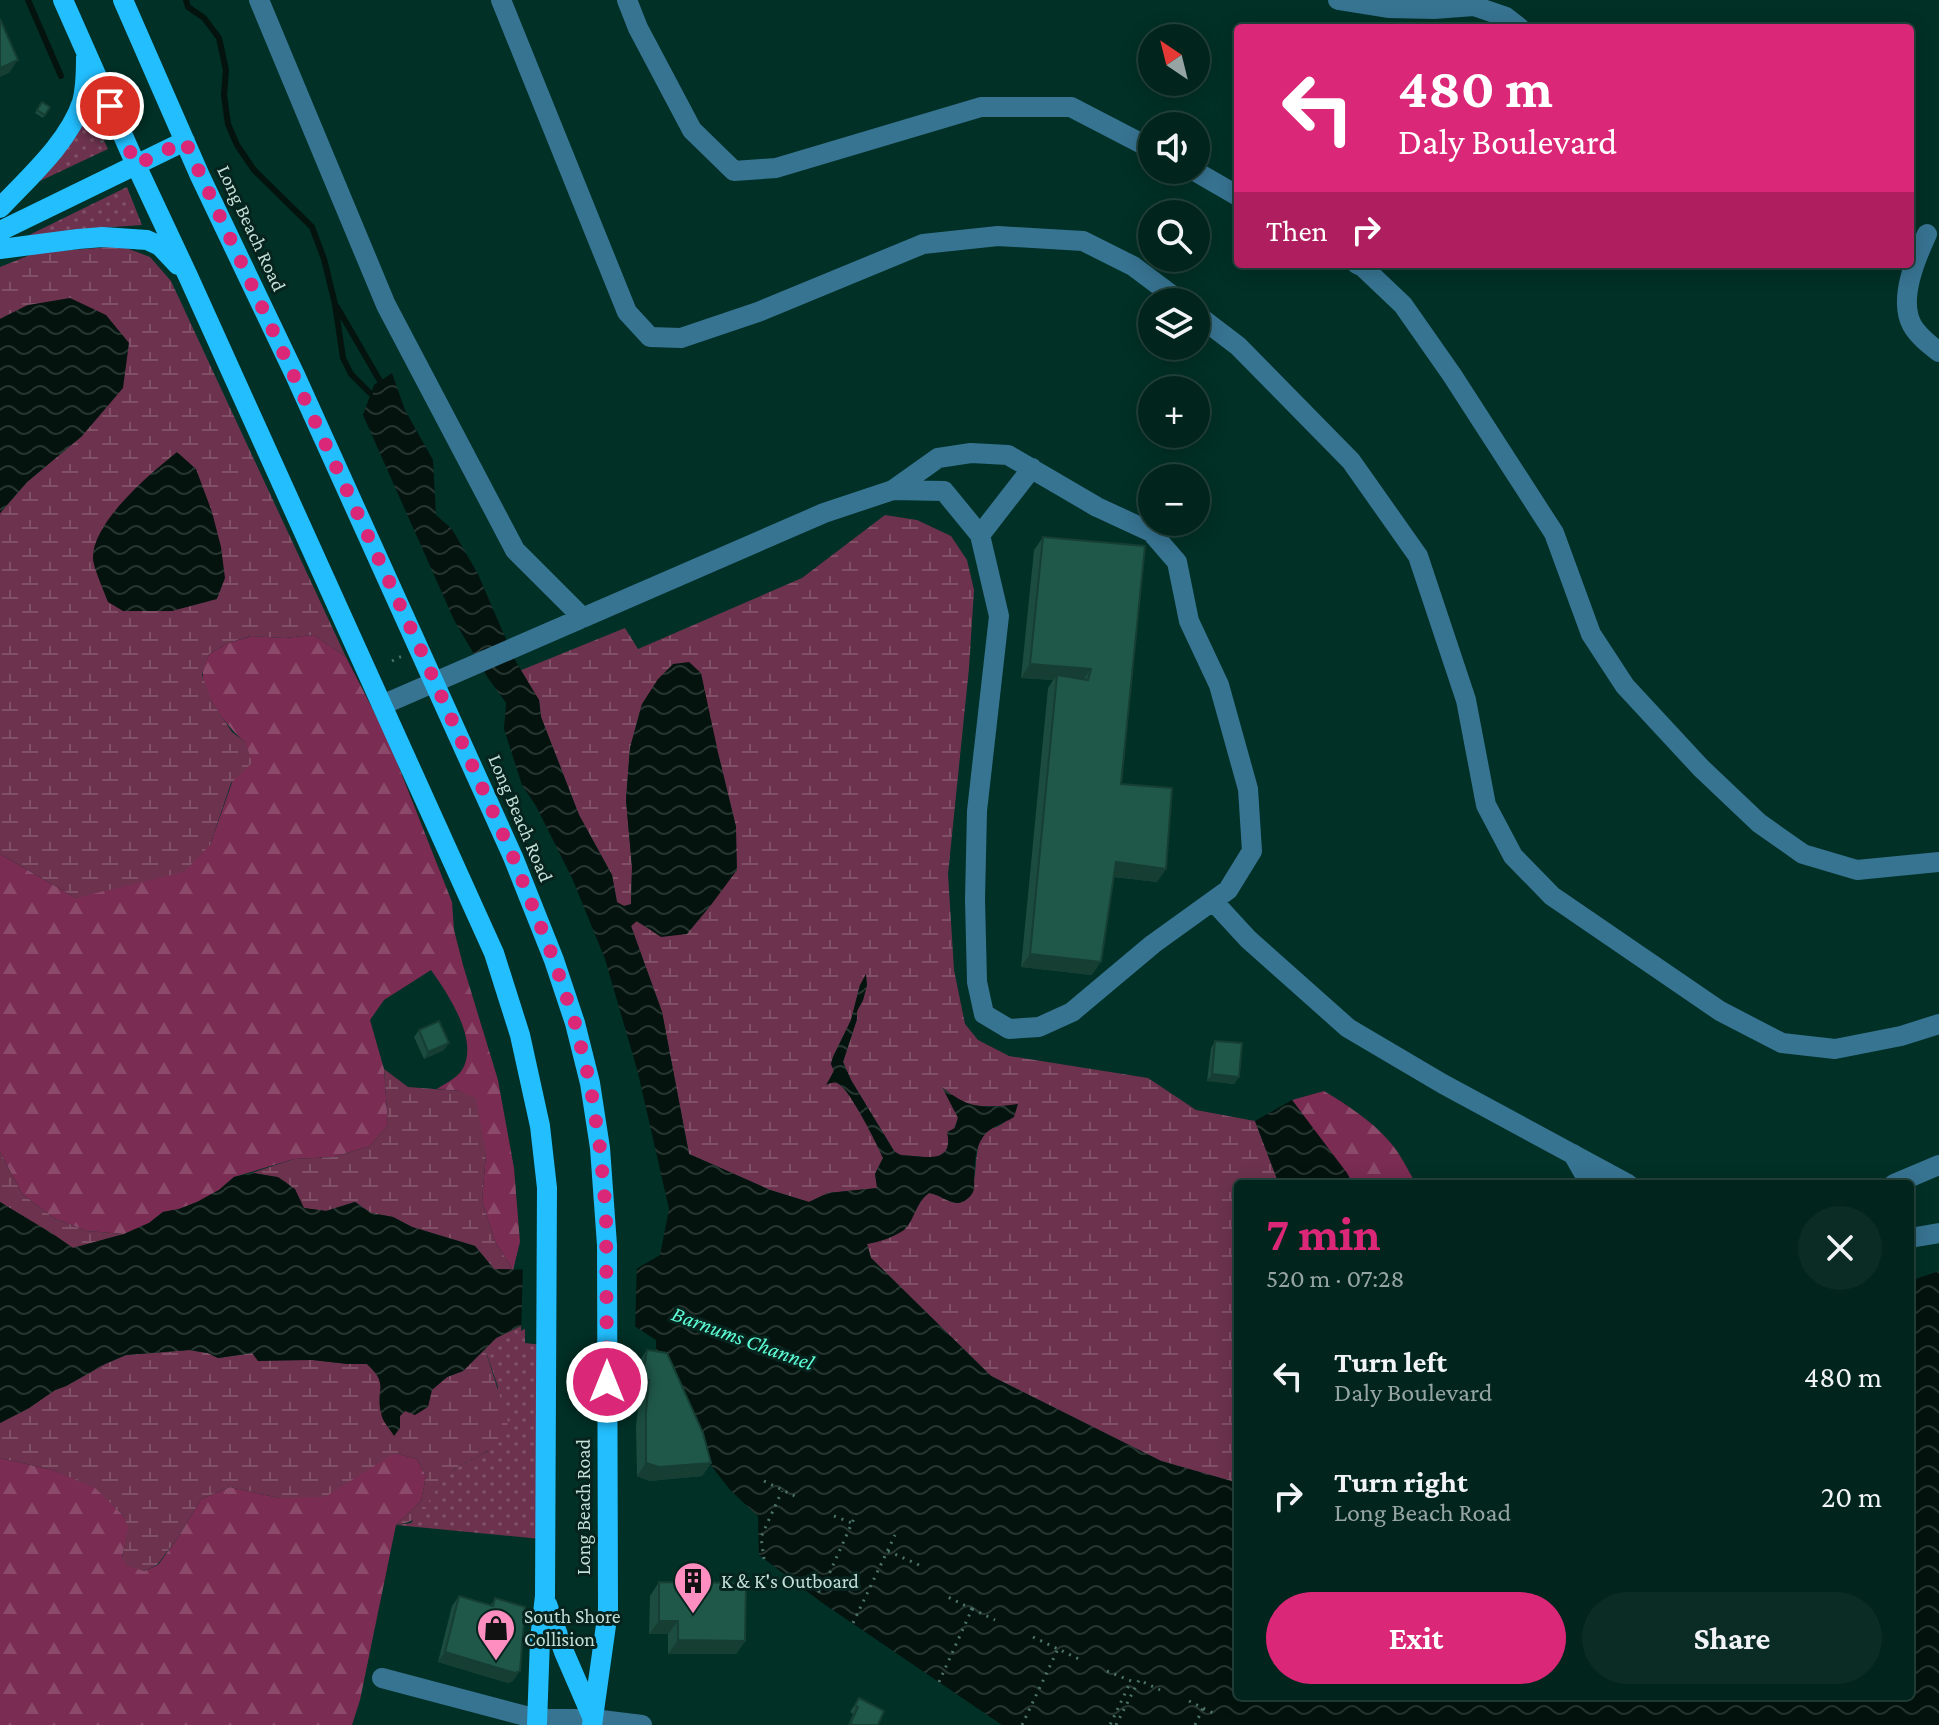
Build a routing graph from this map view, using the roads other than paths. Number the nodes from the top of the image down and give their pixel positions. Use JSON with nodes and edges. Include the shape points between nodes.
{"nodes":[{"id":1,"x":63,"y":0,"type":"edge"},
{"id":2,"x":123,"y":0,"type":"edge"},
{"id":3,"x":259,"y":0,"type":"edge"},
{"id":4,"x":501,"y":0,"type":"edge"},
{"id":5,"x":627,"y":0,"type":"edge"},
{"id":6,"x":1338,"y":0,"type":"edge"},
{"id":7,"x":1515,"y":24,"type":"edge"},
{"id":8,"x":86,"y":53,"type":"junction"},
{"id":9,"x":185,"y":141,"type":"junction"},
{"id":10,"x":1138,"y":142,"type":"edge"},
{"id":11,"x":136,"y":165,"type":"junction"},
{"id":12,"x":1210,"y":180,"type":"edge"},
{"id":13,"x":1234,"y":194,"type":"edge"},
{"id":14,"x":0,"y":208,"type":"edge"},
{"id":15,"x":0,"y":231,"type":"edge"},
{"id":16,"x":1925,"y":234,"type":"edge"},
{"id":17,"x":0,"y":249,"type":"edge"},
{"id":18,"x":1914,"y":262,"type":"edge"},
{"id":19,"x":1364,"y":268,"type":"edge"},
{"id":20,"x":1912,"y":268,"type":"edge"},
{"id":21,"x":188,"y":276,"type":"junction"},
{"id":22,"x":1162,"y":288,"type":"edge"},
{"id":23,"x":1210,"y":325,"type":"edge"},
{"id":24,"x":1939,"y":352,"type":"edge"},
{"id":25,"x":1032,"y":468,"type":"junction"},
{"id":26,"x":893,"y":490,"type":"junction"},
{"id":27,"x":980,"y":535,"type":"junction"},
{"id":28,"x":583,"y":618,"type":"junction"},
{"id":29,"x":434,"y":680,"type":"junction"},
{"id":30,"x":382,"y":705,"type":"junction"},
{"id":31,"x":1939,"y":862,"type":"edge"},
{"id":32,"x":1213,"y":901,"type":"junction"},
{"id":33,"x":1939,"y":1024,"type":"edge"},
{"id":34,"x":1573,"y":1154,"type":"junction"},
{"id":35,"x":1939,"y":1165,"type":"edge"},
{"id":36,"x":1588,"y":1180,"type":"edge"},
{"id":37,"x":1621,"y":1180,"type":"edge"},
{"id":38,"x":1903,"y":1180,"type":"edge"},
{"id":39,"x":1939,"y":1233,"type":"edge"},
{"id":40,"x":1914,"y":1237,"type":"edge"},
{"id":41,"x":545,"y":1596,"type":"junction"},
{"id":42,"x":382,"y":1678,"type":"dead end"},
{"id":43,"x":537,"y":1722,"type":"edge"},
{"id":44,"x":593,"y":1723,"type":"edge"},
{"id":45,"x":642,"y":1725,"type":"edge"}],
"edges":[{"from":1,"to":8,"type":"main road","name":"Long Beach Road"},
{"from":2,"to":9,"type":"main road","name":"Long Beach Road"},
{"from":3,"to":28,"type":"street","via":[[408,346],[515,550]]},
{"from":4,"to":22,"type":"street","via":[[627,312],[650,337],[681,338],[758,312],[923,244],[998,236],[1083,241]]},
{"from":5,"to":10,"type":"street","via":[[692,130],[734,171],[776,168],[981,107],[1071,107]]},
{"from":6,"to":7,"type":"street","via":[[1388,8],[1474,6]]},
{"from":8,"to":11,"type":"main road","name":"Long Beach Road"},
{"from":8,"to":14,"type":"main road","via":[[82,101],[72,123]]},
{"from":9,"to":11,"type":"main road"},
{"from":9,"to":29,"type":"main road","name":"Long Beach Road"},
{"from":11,"to":15,"type":"main road"},
{"from":11,"to":21,"type":"main road","name":"Long Beach Road"},
{"from":12,"to":13,"type":"street"},
{"from":16,"to":18,"type":"street"},
{"from":17,"to":21,"type":"main road","via":[[91,238],[147,240],[160,246]]},
{"from":19,"to":31,"type":"street","via":[[1403,305],[1554,533],[1591,634],[1625,686],[1701,768],[1759,823],[1803,854],[1857,870]]},
{"from":20,"to":24,"type":"street","via":[[1907,298],[1911,324]]},
{"from":21,"to":30,"type":"main road","name":"Long Beach Road"},
{"from":23,"to":33,"type":"street","via":[[1238,346],[1351,461],[1418,556],[1466,700],[1486,805],[1513,856],[1552,896],[1720,1011],[1782,1043],[1835,1049]]},
{"from":25,"to":26,"type":"street","via":[[1008,455],[938,458]]},
{"from":25,"to":27,"type":"street"},
{"from":25,"to":32,"type":"street","via":[[1151,532],[1177,562],[1189,621],[1219,685],[1248,789],[1252,851],[1228,890]]},
{"from":26,"to":27,"type":"street","via":[[944,491]]},
{"from":26,"to":28,"type":"street","via":[[824,513]]},
{"from":27,"to":32,"type":"street","via":[[999,616],[977,811],[977,982],[984,1014],[1009,1029],[1039,1027],[1072,1012]]},
{"from":28,"to":29,"type":"street"},
{"from":29,"to":30,"type":"street"},
{"from":29,"to":44,"type":"main road","name":"Long Beach Road","via":[[554,960],[590,1083],[600,1148],[607,1245],[608,1611]]},
{"from":30,"to":41,"type":"main road","name":"Long Beach Road","via":[[494,953],[520,1035],[540,1126],[547,1188]]},
{"from":32,"to":34,"type":"street","via":[[1348,1028]]},
{"from":34,"to":36,"type":"street"},
{"from":34,"to":37,"type":"street"},
{"from":35,"to":38,"type":"street"},
{"from":39,"to":40,"type":"street"},
{"from":41,"to":43,"type":"main road","name":"Long Beach Road"},
{"from":41,"to":44,"type":"main road","name":"Long Beach Road"},
{"from":42,"to":43,"type":"street"},
{"from":43,"to":44,"type":"street"},
{"from":44,"to":45,"type":"street"}]}
